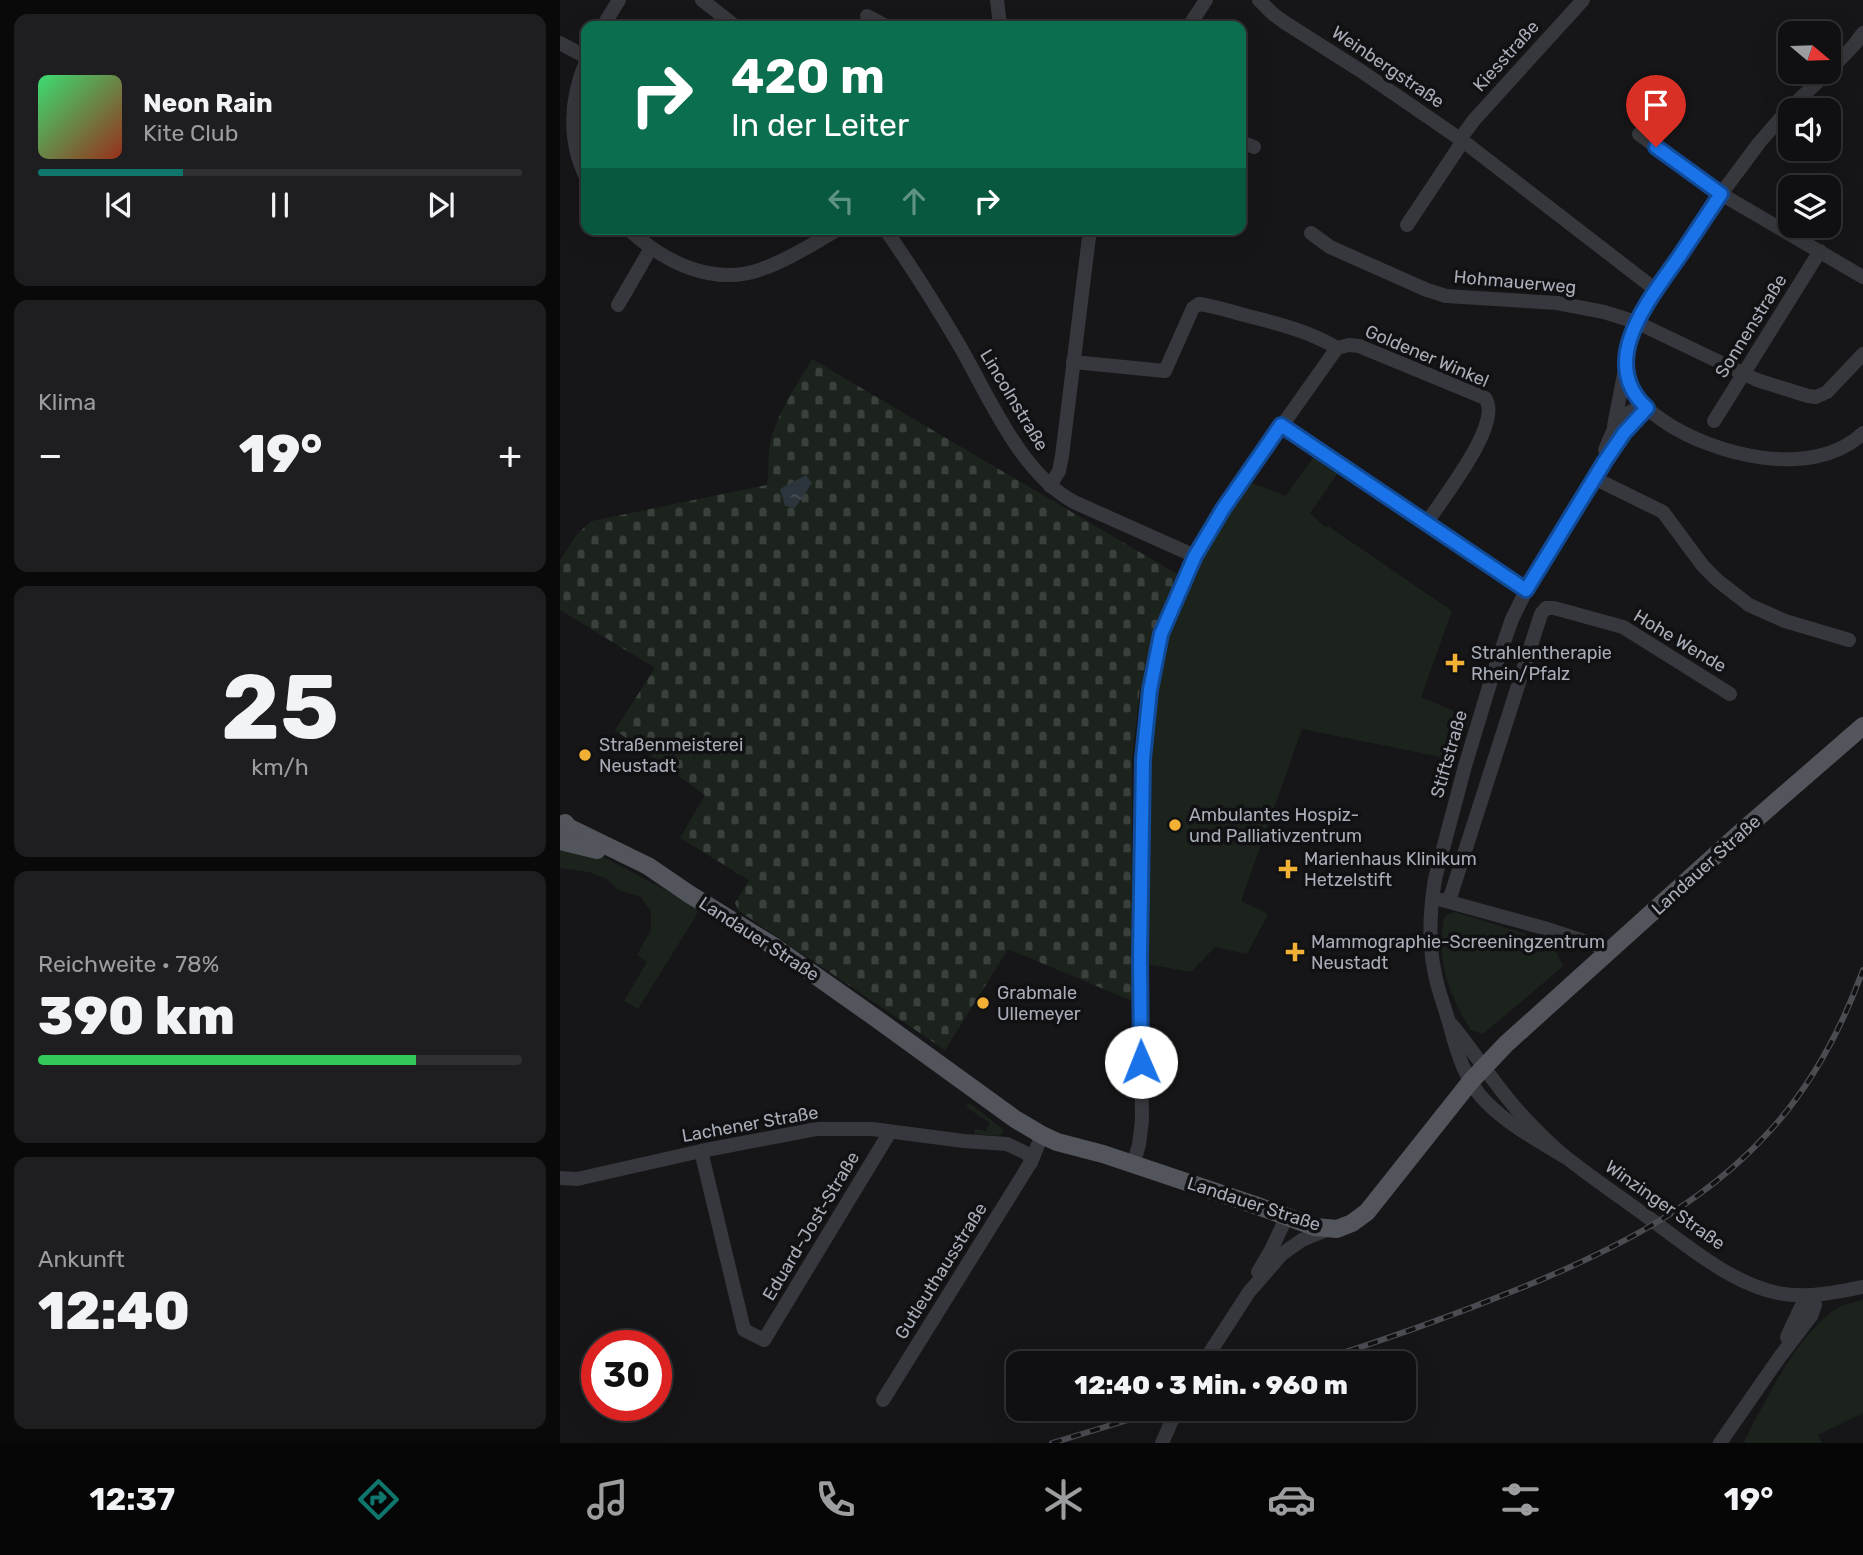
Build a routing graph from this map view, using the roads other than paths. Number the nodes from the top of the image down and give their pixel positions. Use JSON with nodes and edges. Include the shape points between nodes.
{"nodes":[{"id":1,"x":619,"y":0,"type":"edge"},
{"id":2,"x":702,"y":0,"type":"edge"},
{"id":3,"x":998,"y":0,"type":"edge"},
{"id":4,"x":1206,"y":0,"type":"edge"},
{"id":5,"x":1259,"y":0,"type":"edge"},
{"id":6,"x":1578,"y":2,"type":"edge"},
{"id":7,"x":867,"y":16,"type":"dead end"},
{"id":8,"x":606,"y":21,"type":"edge"},
{"id":9,"x":729,"y":21,"type":"edge"},
{"id":10,"x":876,"y":21,"type":"edge"},
{"id":11,"x":1000,"y":21,"type":"edge"},
{"id":12,"x":1192,"y":21,"type":"edge"},
{"id":13,"x":1863,"y":33,"type":"edge"},
{"id":14,"x":560,"y":43,"type":"edge"},
{"id":15,"x":581,"y":54,"type":"edge"},
{"id":16,"x":1841,"y":58,"type":"edge"},
{"id":17,"x":581,"y":75,"type":"edge"},
{"id":18,"x":1815,"y":84,"type":"edge"},
{"id":19,"x":1639,"y":134,"type":"dead end"},
{"id":20,"x":567,"y":137,"type":"edge"},
{"id":21,"x":1461,"y":140,"type":"junction"},
{"id":22,"x":581,"y":163,"type":"edge"},
{"id":23,"x":1721,"y":194,"type":"junction"},
{"id":24,"x":1407,"y":225,"type":"dead end"},
{"id":25,"x":1311,"y":233,"type":"dead end"},
{"id":26,"x":635,"y":235,"type":"edge"},
{"id":27,"x":828,"y":235,"type":"edge"},
{"id":28,"x":889,"y":235,"type":"edge"},
{"id":29,"x":1089,"y":235,"type":"edge"},
{"id":30,"x":651,"y":248,"type":"junction"},
{"id":31,"x":1820,"y":251,"type":"junction"},
{"id":32,"x":1863,"y":277,"type":"edge"},
{"id":33,"x":1656,"y":290,"type":"junction"},
{"id":34,"x":618,"y":304,"type":"dead end"},
{"id":35,"x":1636,"y":322,"type":"junction"},
{"id":36,"x":1337,"y":348,"type":"junction"},
{"id":37,"x":1863,"y":354,"type":"edge"},
{"id":38,"x":1073,"y":362,"type":"junction"},
{"id":39,"x":1626,"y":366,"type":"junction"},
{"id":40,"x":1744,"y":374,"type":"junction"},
{"id":41,"x":1647,"y":408,"type":"junction"},
{"id":42,"x":1714,"y":421,"type":"dead end"},
{"id":43,"x":1281,"y":425,"type":"junction"},
{"id":44,"x":1612,"y":433,"type":"junction"},
{"id":45,"x":1863,"y":433,"type":"edge"},
{"id":46,"x":1594,"y":478,"type":"junction"},
{"id":47,"x":1050,"y":486,"type":"junction"},
{"id":48,"x":1426,"y":524,"type":"junction"},
{"id":49,"x":1195,"y":556,"type":"junction"},
{"id":50,"x":1526,"y":590,"type":"junction"},
{"id":51,"x":1849,"y":640,"type":"dead end"},
{"id":52,"x":1730,"y":694,"type":"dead end"},
{"id":53,"x":1863,"y":726,"type":"edge"},
{"id":54,"x":561,"y":828,"type":"edge"},
{"id":55,"x":1432,"y":898,"type":"junction"},
{"id":56,"x":1449,"y":901,"type":"junction"},
{"id":57,"x":1611,"y":950,"type":"junction"},
{"id":58,"x":1449,"y":1021,"type":"junction"},
{"id":59,"x":1484,"y":1067,"type":"junction"},
{"id":60,"x":1471,"y":1081,"type":"junction"},
{"id":61,"x":1025,"y":1126,"type":"junction"},
{"id":62,"x":890,"y":1132,"type":"junction"},
{"id":63,"x":1046,"y":1138,"type":"junction"},
{"id":64,"x":1007,"y":1143,"type":"junction"},
{"id":65,"x":701,"y":1151,"type":"junction"},
{"id":66,"x":1565,"y":1157,"type":"junction"},
{"id":67,"x":1031,"y":1162,"type":"junction"},
{"id":68,"x":1133,"y":1164,"type":"junction"},
{"id":69,"x":560,"y":1178,"type":"edge"},
{"id":70,"x":1287,"y":1216,"type":"junction"},
{"id":71,"x":1329,"y":1229,"type":"junction"},
{"id":72,"x":1863,"y":1287,"type":"edge"},
{"id":73,"x":1249,"y":1292,"type":"junction"},
{"id":74,"x":1813,"y":1296,"type":"junction"},
{"id":75,"x":1211,"y":1351,"type":"edge"},
{"id":76,"x":883,"y":1400,"type":"dead end"},
{"id":77,"x":1171,"y":1421,"type":"edge"},
{"id":78,"x":1161,"y":1443,"type":"edge"},
{"id":79,"x":1720,"y":1443,"type":"edge"}],
"edges":[{"from":1,"to":8,"type":"street"},
{"from":2,"to":9,"type":"street"},
{"from":3,"to":11,"type":"street"},
{"from":4,"to":12,"type":"street"},
{"from":5,"to":21,"type":"street","name":"Weinbergstraße","via":[[1284,22]]},
{"from":6,"to":21,"type":"street","name":"Kiesstraße"},
{"from":7,"to":10,"type":"street"},
{"from":13,"to":16,"type":"street","name":"Stiftstraße"},
{"from":14,"to":15,"type":"street"},
{"from":17,"to":20,"type":"street"},
{"from":18,"to":23,"type":"street","name":"Stiftstraße","via":[[1771,128]]},
{"from":19,"to":23,"type":"street"},
{"from":20,"to":22,"type":"street"},
{"from":21,"to":24,"type":"street"},
{"from":21,"to":33,"type":"street","name":"Weinbergstraße"},
{"from":23,"to":31,"type":"street"},
{"from":23,"to":33,"type":"street","name":"Stiftstraße"},
{"from":25,"to":35,"type":"street","name":"Hohmauerweg","via":[[1330,247],[1446,296],[1557,303]]},
{"from":26,"to":30,"type":"street"},
{"from":27,"to":30,"type":"street","via":[[771,266],[728,276],[687,267]]},
{"from":28,"to":47,"type":"street","name":"Lincolnstraße","via":[[923,283],[1016,445]]},
{"from":29,"to":38,"type":"street"},
{"from":30,"to":34,"type":"street"},
{"from":31,"to":32,"type":"street"},
{"from":31,"to":40,"type":"street","name":"Sonnenstraße"},
{"from":33,"to":35,"type":"street","name":"Stiftstraße"},
{"from":35,"to":39,"type":"street","name":"Stiftstraße"},
{"from":35,"to":40,"type":"street","name":"Hohmauerweg"},
{"from":36,"to":38,"type":"street","via":[[1300,330],[1199,304],[1165,371]]},
{"from":36,"to":43,"type":"street"},
{"from":36,"to":48,"type":"street","name":"Goldener Winkel","via":[[1359,346],[1485,398],[1489,404],[1479,442]]},
{"from":37,"to":40,"type":"street","name":"Hohmauerweg","via":[[1827,393],[1816,397]]},
{"from":38,"to":47,"type":"street","via":[[1062,456]]},
{"from":39,"to":41,"type":"street","via":[[1631,390]]},
{"from":39,"to":44,"type":"street","name":"Stiftstraße"},
{"from":40,"to":42,"type":"street","name":"Sonnenstraße"},
{"from":41,"to":44,"type":"street","name":"Stiftstraße","via":[[1629,412]]},
{"from":41,"to":45,"type":"street","via":[[1701,440],[1767,458],[1826,454],[1842,449]]},
{"from":41,"to":46,"type":"street","name":"Stiftstraße"},
{"from":43,"to":48,"type":"street"},
{"from":43,"to":49,"type":"street"},
{"from":44,"to":46,"type":"street","name":"Stiftstraße"},
{"from":46,"to":50,"type":"street","name":"Stiftstraße"},
{"from":46,"to":51,"type":"street","via":[[1667,516],[1703,566],[1749,605]]},
{"from":47,"to":49,"type":"street","name":"Lincolnstraße","via":[[1074,502]]},
{"from":48,"to":50,"type":"street"},
{"from":49,"to":68,"type":"street","via":[[1161,634],[1150,690],[1143,759],[1142,1120]]},
{"from":50,"to":55,"type":"street","name":"Stiftstraße","via":[[1486,697]]},
{"from":52,"to":56,"type":"street","name":"Hohe Wende","via":[[1635,633],[1545,609]]},
{"from":53,"to":57,"type":"main road","name":"Landauer Straße"},
{"from":54,"to":61,"type":"main road","name":"Landauer Straße","via":[[752,932]]},
{"from":55,"to":56,"type":"street"},
{"from":55,"to":58,"type":"street","name":"Stiftstraße","via":[[1434,971]]},
{"from":56,"to":57,"type":"street"},
{"from":57,"to":59,"type":"main road","name":"Landauer Straße"},
{"from":58,"to":59,"type":"street","name":"Stiftstraße"},
{"from":58,"to":60,"type":"street","name":"Stiftstraße","via":[[1457,1054]]},
{"from":59,"to":60,"type":"main road","name":"Landauer Straße"},
{"from":59,"to":66,"type":"street","name":"Winzinger Straße","via":[[1519,1112]]},
{"from":60,"to":66,"type":"street","name":"Stiftstraße","via":[[1499,1114]]},
{"from":60,"to":71,"type":"main road","name":"Landauer Straße","via":[[1367,1212],[1352,1223]]},
{"from":61,"to":63,"type":"main road","name":"Landauer Straße"},
{"from":61,"to":64,"type":"street"},
{"from":62,"to":64,"type":"street","name":"Lachener Straße"},
{"from":62,"to":65,"type":"street","name":"Lachener Straße","via":[[816,1129]]},
{"from":62,"to":65,"type":"street","name":"Eduard-Jost-Straße","via":[[764,1340],[744,1330]]},
{"from":63,"to":67,"type":"street","name":"Gutleuthausstraße"},
{"from":63,"to":68,"type":"main road","name":"Landauer Straße"},
{"from":64,"to":67,"type":"street","via":[[1028,1154]]},
{"from":65,"to":69,"type":"street","name":"Lachener Straße","via":[[578,1179]]},
{"from":66,"to":74,"type":"street","name":"Winzinger Straße","via":[[1736,1278],[1779,1293]]},
{"from":67,"to":76,"type":"street","name":"Gutleuthausstraße"},
{"from":68,"to":70,"type":"main road","name":"Landauer Straße"},
{"from":70,"to":71,"type":"main road","name":"Landauer Straße"},
{"from":70,"to":73,"type":"street"},
{"from":71,"to":73,"type":"street","via":[[1282,1254]]},
{"from":72,"to":74,"type":"street","name":"Winzinger Straße"},
{"from":73,"to":75,"type":"street"},
{"from":74,"to":79,"type":"street","via":[[1801,1305],[1779,1358]]},
{"from":77,"to":78,"type":"street"}]}
